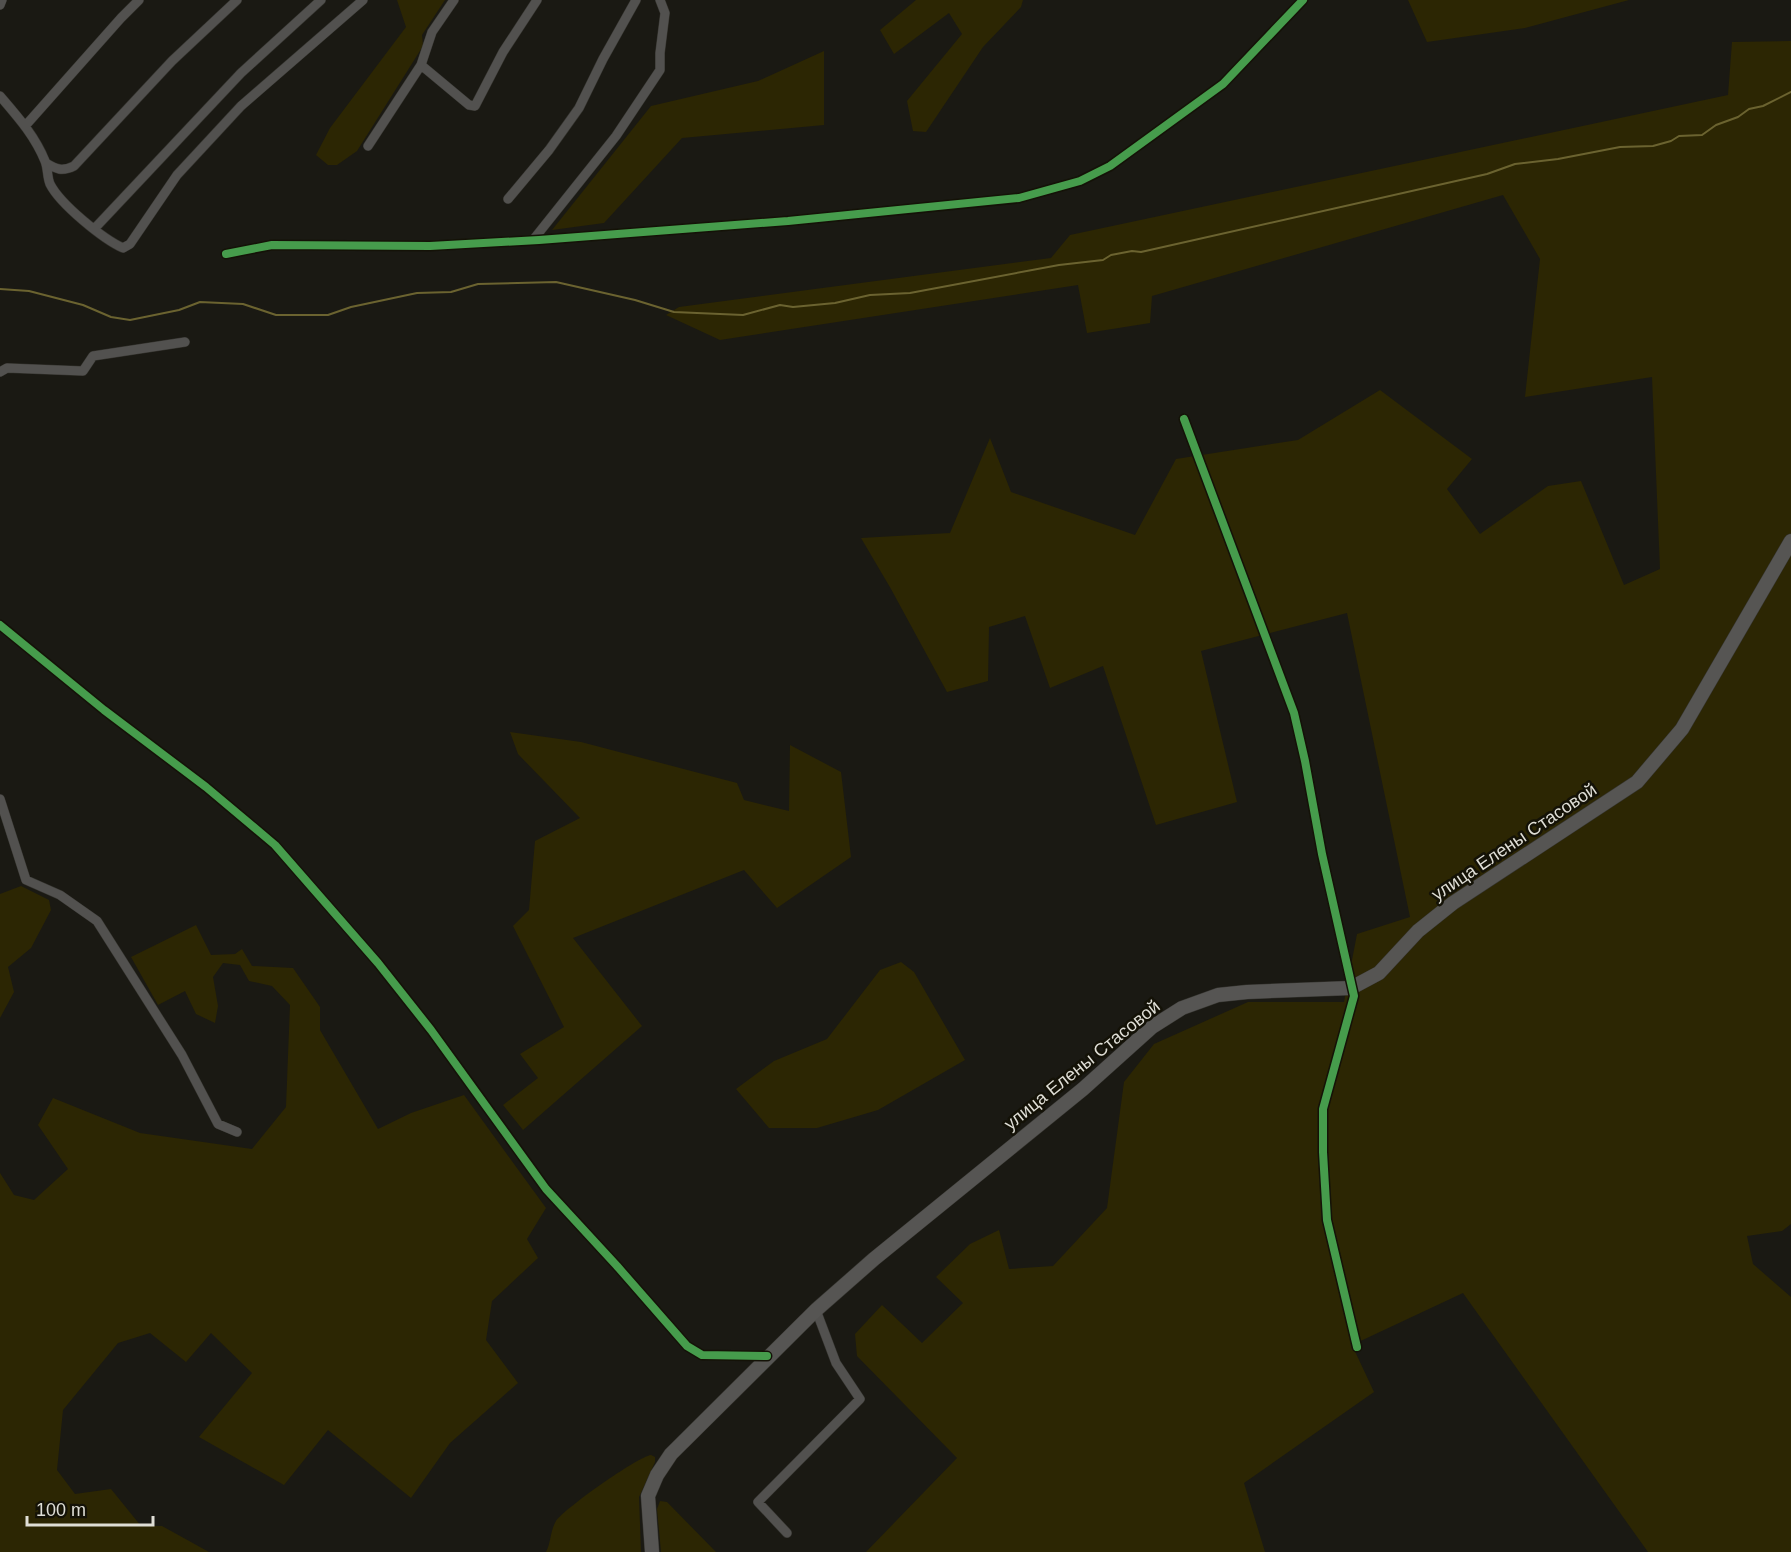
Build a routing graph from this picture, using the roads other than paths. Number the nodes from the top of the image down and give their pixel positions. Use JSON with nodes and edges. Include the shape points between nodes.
{"nodes":[{"id":1,"x":2,"y":0,"type":"edge"},
{"id":2,"x":139,"y":0,"type":"edge"},
{"id":3,"x":237,"y":0,"type":"edge"},
{"id":4,"x":321,"y":0,"type":"edge"},
{"id":5,"x":363,"y":0,"type":"edge"},
{"id":6,"x":454,"y":0,"type":"edge"},
{"id":7,"x":537,"y":0,"type":"edge"},
{"id":8,"x":636,"y":0,"type":"edge"},
{"id":9,"x":660,"y":0,"type":"edge"},
{"id":10,"x":1303,"y":0,"type":"edge"},
{"id":11,"x":0,"y":5,"type":"edge"},
{"id":12,"x":421,"y":65,"type":"junction"},
{"id":13,"x":0,"y":96,"type":"edge"},
{"id":14,"x":26,"y":125,"type":"junction"},
{"id":15,"x":369,"y":146,"type":"dead end"},
{"id":16,"x":46,"y":163,"type":"junction"},
{"id":17,"x":508,"y":199,"type":"dead end"},
{"id":18,"x":95,"y":228,"type":"junction"},
{"id":19,"x":533,"y":240,"type":"junction"},
{"id":20,"x":226,"y":254,"type":"dead end"},
{"id":21,"x":185,"y":342,"type":"dead end"},
{"id":22,"x":0,"y":372,"type":"edge"},
{"id":23,"x":1184,"y":419,"type":"dead end"},
{"id":24,"x":1791,"y":541,"type":"edge"},
{"id":25,"x":0,"y":625,"type":"edge"},
{"id":26,"x":0,"y":800,"type":"edge"},
{"id":27,"x":1352,"y":988,"type":"junction"},
{"id":28,"x":237,"y":1132,"type":"dead end"},
{"id":29,"x":816,"y":1310,"type":"junction"},
{"id":30,"x":1357,"y":1347,"type":"dead end"},
{"id":31,"x":767,"y":1356,"type":"junction"},
{"id":32,"x":788,"y":1533,"type":"dead end"},
{"id":33,"x":652,"y":1552,"type":"edge"}],
"edges":[{"from":1,"to":11,"type":"street"},
{"from":2,"to":14,"type":"street"},
{"from":3,"to":16,"type":"street","via":[[172,61],[74,166],[58,170]]},
{"from":4,"to":18,"type":"street","via":[[242,73]]},
{"from":5,"to":18,"type":"street","via":[[241,106],[177,175],[130,244],[123,248]]},
{"from":6,"to":12,"type":"street","via":[[432,32]]},
{"from":7,"to":12,"type":"street","via":[[503,52],[475,106]]},
{"from":8,"to":17,"type":"street","via":[[579,108]]},
{"from":9,"to":19,"type":"street","via":[[664,13],[660,70],[616,136]]},
{"from":10,"to":19,"type":"street","via":[[1223,84],[1110,166],[1080,181],[1019,198],[788,221]]},
{"from":12,"to":15,"type":"street"},
{"from":13,"to":14,"type":"street"},
{"from":14,"to":16,"type":"street"},
{"from":16,"to":18,"type":"street","via":[[51,185],[82,220]]},
{"from":19,"to":20,"type":"street","via":[[430,246],[272,245]]},
{"from":21,"to":22,"type":"street","via":[[93,356],[83,371],[7,368]]},
{"from":23,"to":27,"type":"street","via":[[1294,713]]},
{"from":24,"to":27,"type":"main road","name":"улица Елены Стасовой","via":[[1682,729],[1636,782],[1453,903],[1418,931],[1379,973]]},
{"from":25,"to":31,"type":"street","via":[[275,844],[431,1030],[546,1189],[687,1346],[702,1355]]},
{"from":26,"to":28,"type":"street","via":[[26,880],[60,895],[97,921],[182,1054],[218,1124]]},
{"from":27,"to":29,"type":"main road","name":"улица Елены Стасовой","via":[[1246,992],[1182,1008],[1152,1027]]},
{"from":27,"to":30,"type":"street","via":[[1354,996],[1323,1109],[1323,1152],[1327,1220]]},
{"from":29,"to":31,"type":"main road","name":"улица Елены Стасовой"},
{"from":29,"to":32,"type":"street","via":[[836,1363],[860,1400],[758,1502]]},
{"from":31,"to":33,"type":"main road","name":"улица Елены Стасовой","via":[[671,1454],[657,1474],[648,1496]]}]}
